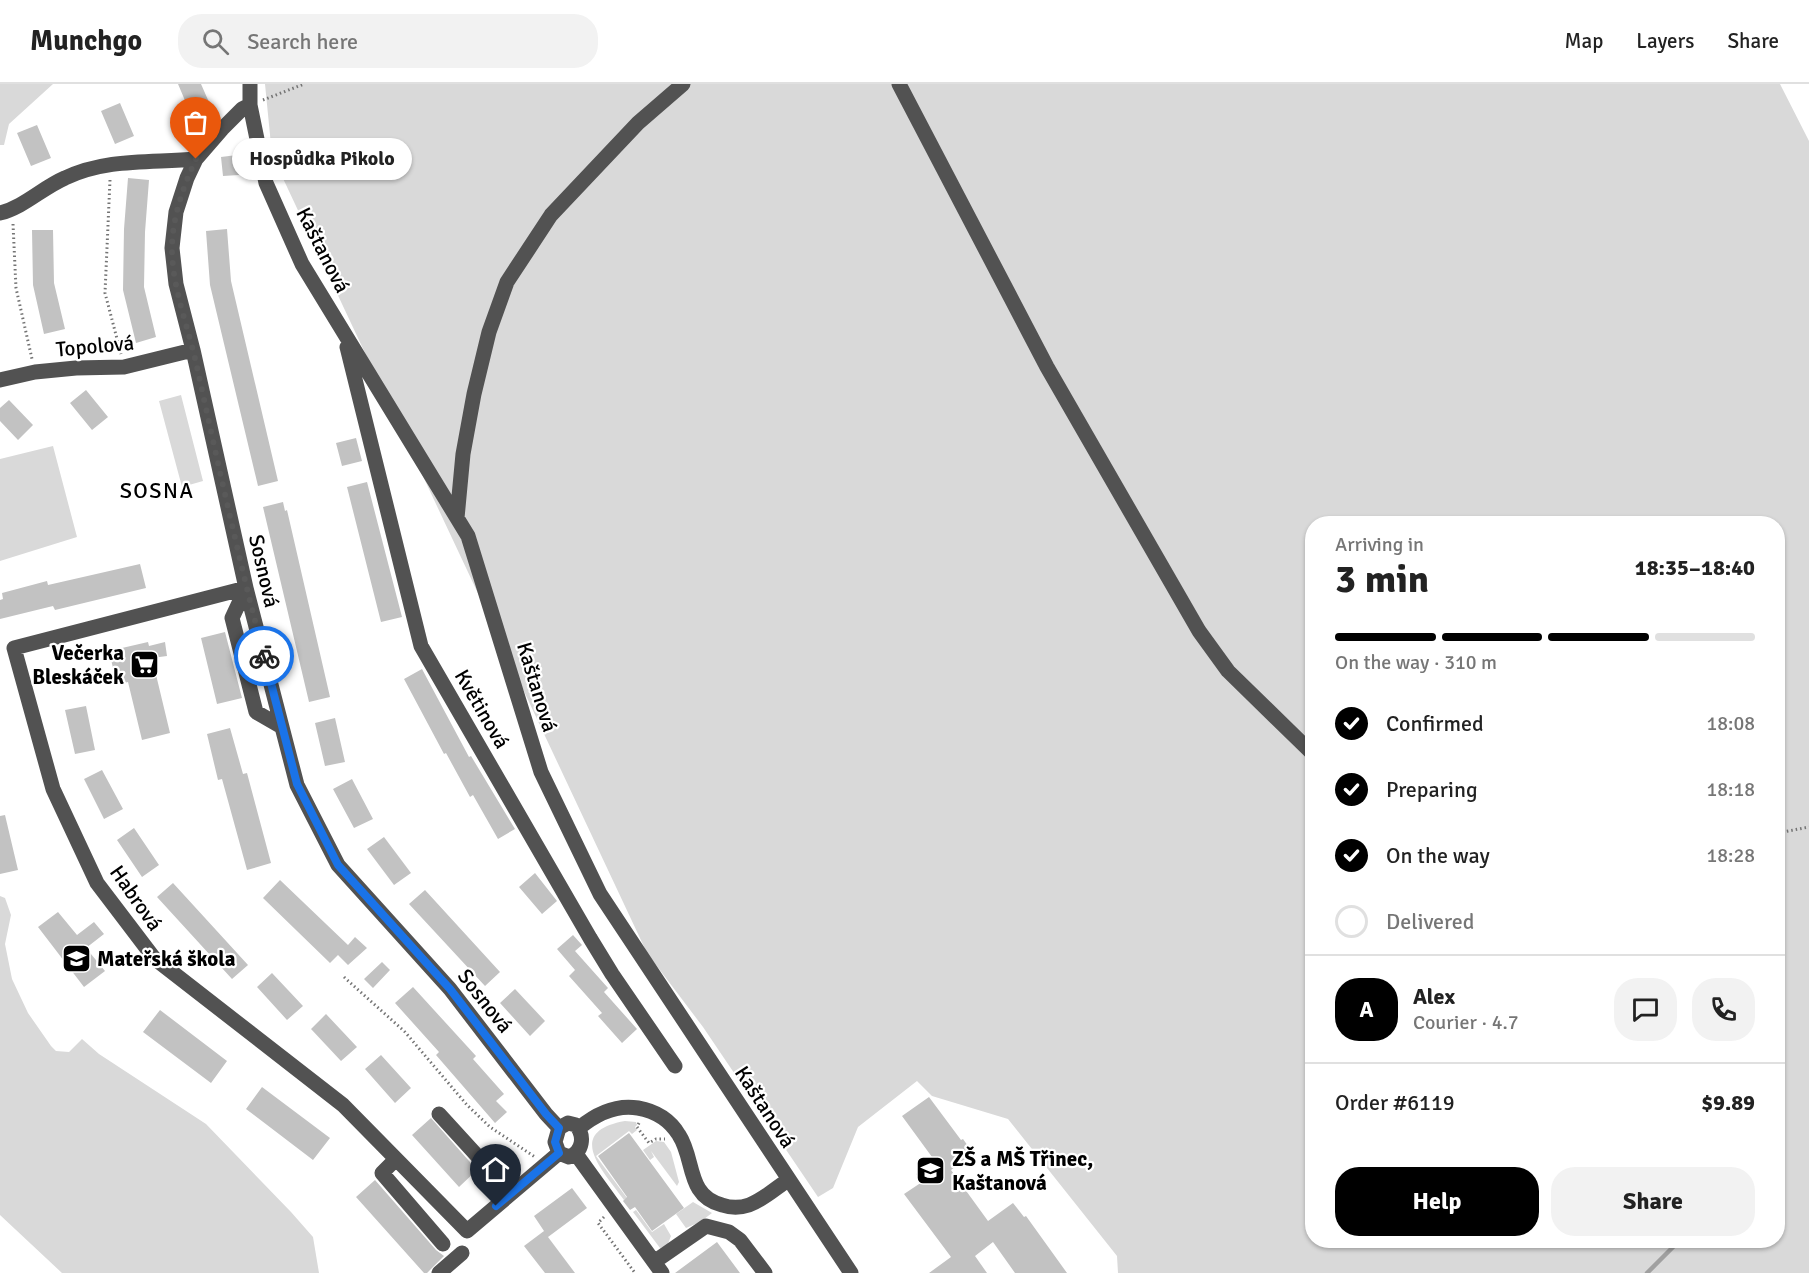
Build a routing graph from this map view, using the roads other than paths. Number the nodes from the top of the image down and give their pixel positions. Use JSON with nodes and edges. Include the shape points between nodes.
{"nodes":[{"id":1,"x":250,"y":84,"type":"edge"},
{"id":2,"x":683,"y":84,"type":"edge"},
{"id":3,"x":899,"y":84,"type":"edge"},
{"id":4,"x":250,"y":105,"type":"junction"},
{"id":5,"x":196,"y":159,"type":"junction"},
{"id":6,"x":6,"y":211,"type":"edge"},
{"id":7,"x":344,"y":333,"type":"junction"},
{"id":8,"x":193,"y":350,"type":"junction"},
{"id":9,"x":0,"y":380,"type":"edge"},
{"id":10,"x":457,"y":518,"type":"junction"},
{"id":11,"x":246,"y":588,"type":"junction"},
{"id":12,"x":282,"y":727,"type":"junction"},
{"id":13,"x":1305,"y":746,"type":"edge"},
{"id":14,"x":675,"y":1066,"type":"dead end"},
{"id":15,"x":439,"y":1114,"type":"dead end"},
{"id":16,"x":559,"y":1128,"type":"junction"},
{"id":17,"x":579,"y":1128,"type":"junction"},
{"id":18,"x":559,"y":1153,"type":"junction"},
{"id":19,"x":576,"y":1154,"type":"junction"},
{"id":20,"x":396,"y":1159,"type":"junction"},
{"id":21,"x":788,"y":1180,"type":"junction"},
{"id":22,"x":511,"y":1193,"type":"junction"},
{"id":23,"x":443,"y":1244,"type":"dead end"},
{"id":24,"x":462,"y":1253,"type":"dead end"},
{"id":25,"x":658,"y":1268,"type":"edge"},
{"id":26,"x":439,"y":1273,"type":"edge"},
{"id":27,"x":765,"y":1273,"type":"edge"},
{"id":28,"x":851,"y":1273,"type":"edge"}],
"edges":[{"from":1,"to":4,"type":"street","name":"Kaštanová"},
{"from":2,"to":10,"type":"street","via":[[638,123],[551,215],[507,282],[489,332],[474,394]]},
{"from":3,"to":13,"type":"street","via":[[1047,367],[1199,631],[1228,671]]},
{"from":4,"to":5,"type":"street","name":"Sosnová"},
{"from":4,"to":7,"type":"street","name":"Kaštanová","via":[[266,183],[302,264]]},
{"from":5,"to":6,"type":"street","via":[[110,163],[65,177]]},
{"from":5,"to":8,"type":"street","name":"Sosnová","via":[[176,212],[172,248],[176,284]]},
{"from":7,"to":10,"type":"street","name":"Kaštanová"},
{"from":7,"to":14,"type":"street","name":"Květinová","via":[[421,646],[601,956]]},
{"from":8,"to":9,"type":"street","name":"Topolová","via":[[124,367],[34,372]]},
{"from":8,"to":11,"type":"street","name":"Sosnová"},
{"from":10,"to":21,"type":"street","name":"Kaštanová","via":[[468,536],[541,772],[600,894]]},
{"from":11,"to":12,"type":"street","name":"Sosnová"},
{"from":11,"to":12,"type":"street","via":[[232,618],[256,712]]},
{"from":11,"to":20,"type":"street","name":"Habrová","via":[[14,648],[53,789],[97,883],[154,958],[343,1105]]},
{"from":12,"to":16,"type":"street","name":"Sosnová","via":[[297,784],[338,865],[450,989]]},
{"from":15,"to":22,"type":"street"},
{"from":16,"to":17,"type":"street","via":[[572,1123]]},
{"from":16,"to":18,"type":"street","via":[[555,1142]]},
{"from":17,"to":19,"type":"street","via":[[581,1141]]},
{"from":17,"to":21,"type":"street","via":[[599,1114],[623,1107],[644,1109],[660,1116],[681,1138],[699,1191],[725,1206],[750,1204]]},
{"from":18,"to":19,"type":"street","via":[[566,1157]]},
{"from":18,"to":22,"type":"street","name":"Habrová"},
{"from":19,"to":25,"type":"street"},
{"from":20,"to":22,"type":"street","name":"Habrová","via":[[467,1231]]},
{"from":20,"to":23,"type":"street","via":[[382,1173]]},
{"from":21,"to":28,"type":"street","name":"Kaštanová"},
{"from":24,"to":26,"type":"street"},
{"from":25,"to":27,"type":"street","via":[[706,1226],[735,1236]]}]}
